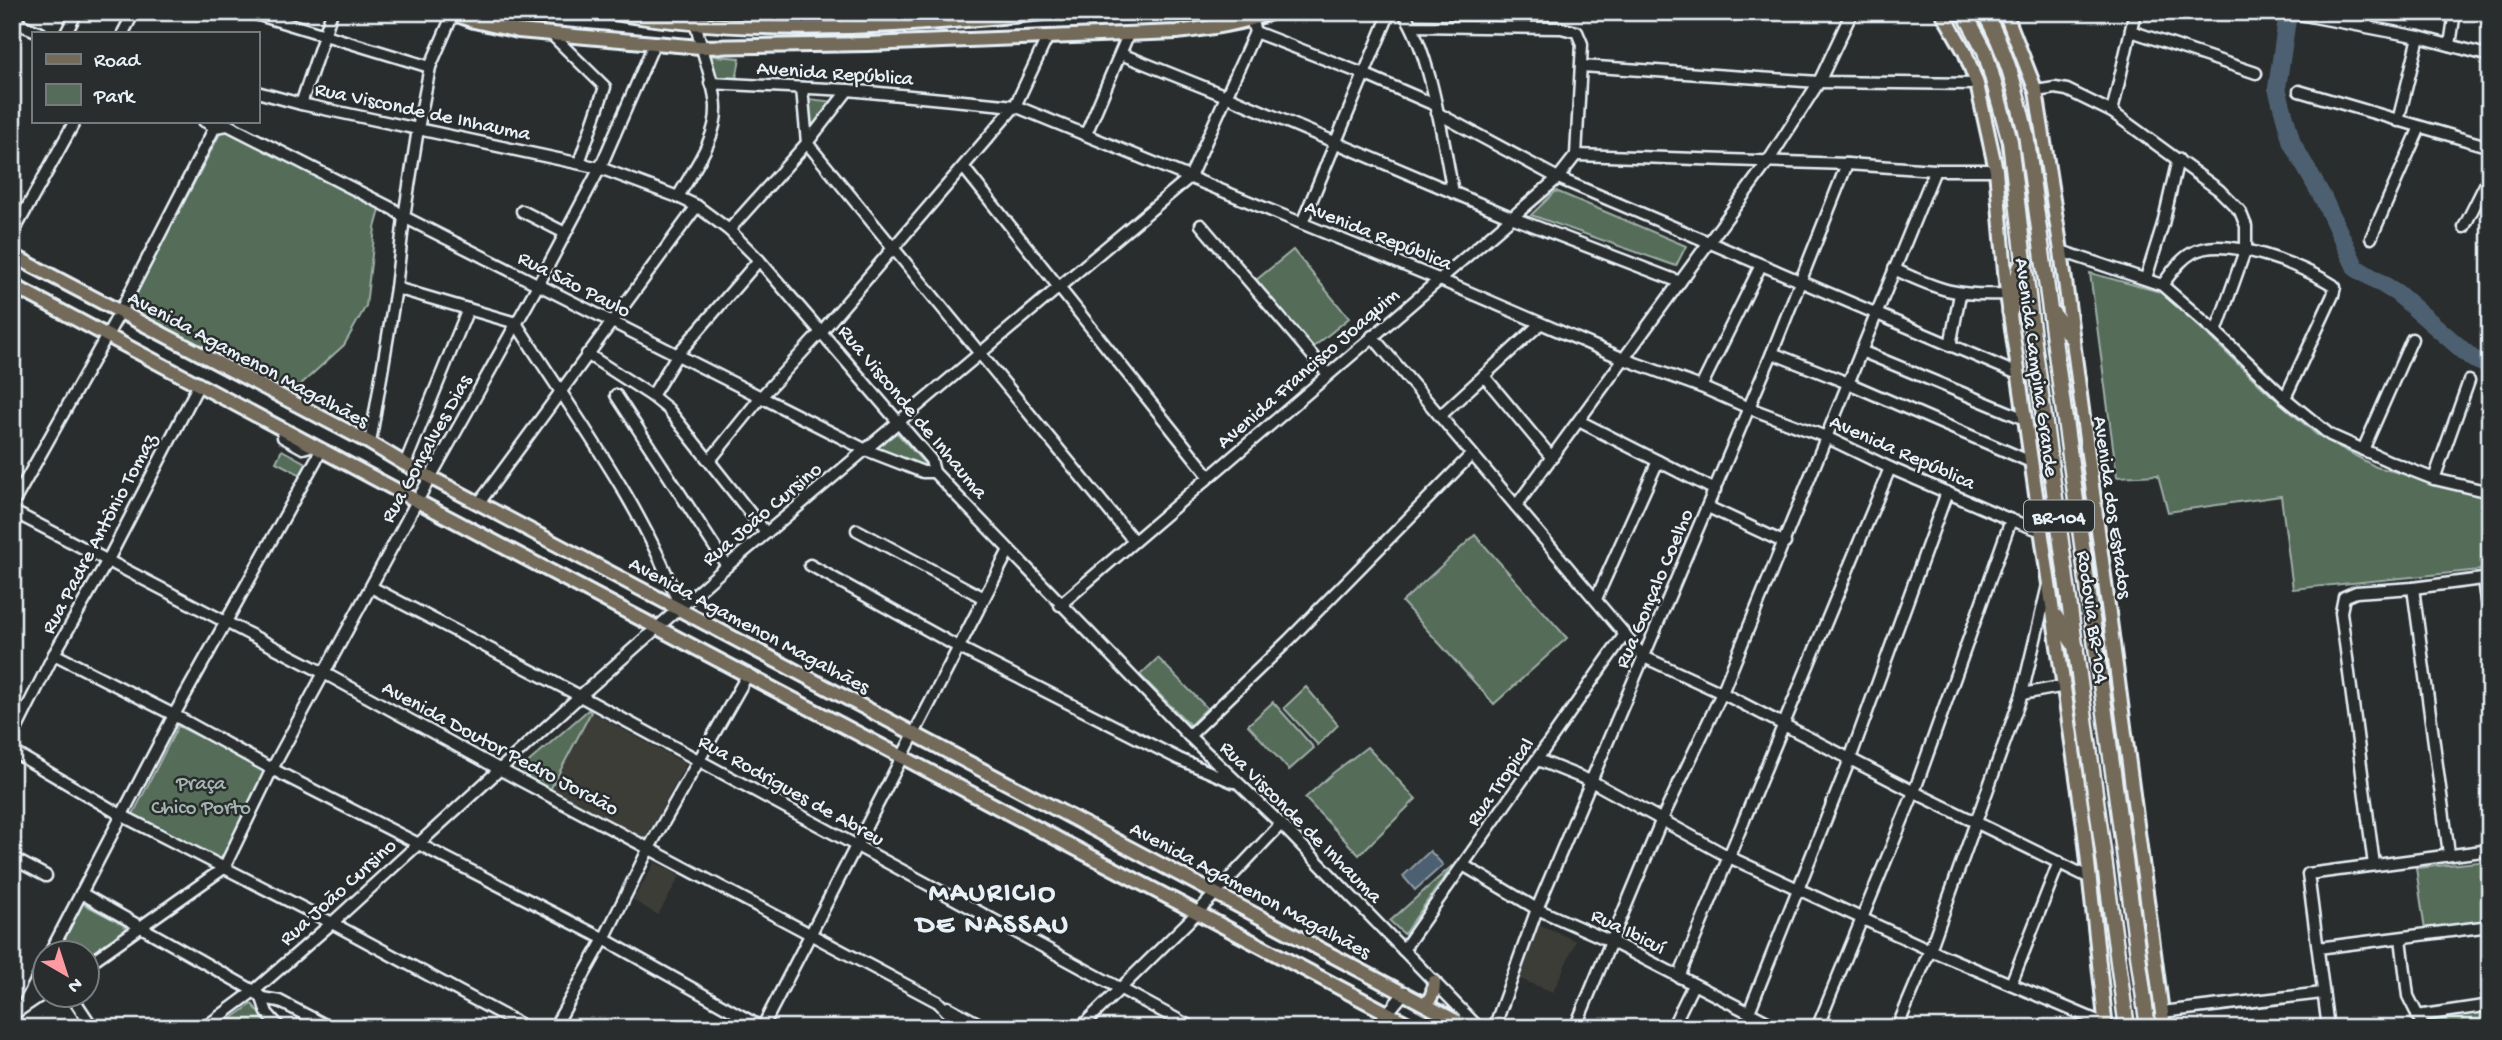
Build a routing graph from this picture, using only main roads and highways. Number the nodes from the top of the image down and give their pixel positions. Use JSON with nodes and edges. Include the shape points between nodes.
{"nodes":[{"id":1,"x":608,"y":12,"type":"edge"},
{"id":2,"x":1053,"y":12,"type":"edge"},
{"id":3,"x":1273,"y":12,"type":"edge"},
{"id":4,"x":1942,"y":12,"type":"edge"},
{"id":5,"x":1964,"y":12,"type":"edge"},
{"id":6,"x":1984,"y":12,"type":"edge"},
{"id":7,"x":2005,"y":12,"type":"edge"},
{"id":8,"x":451,"y":13,"type":"edge"},
{"id":9,"x":1018,"y":14,"type":"edge"},
{"id":10,"x":652,"y":16,"type":"edge"},
{"id":11,"x":1252,"y":21,"type":"edge"},
{"id":12,"x":12,"y":255,"type":"edge"},
{"id":13,"x":2023,"y":257,"type":"junction"},
{"id":14,"x":12,"y":285,"type":"edge"},
{"id":15,"x":2051,"y":311,"type":"junction"},
{"id":16,"x":2010,"y":312,"type":"junction"},
{"id":17,"x":2072,"y":338,"type":"junction"},
{"id":18,"x":2055,"y":616,"type":"junction"},
{"id":19,"x":2077,"y":649,"type":"junction"},
{"id":20,"x":1434,"y":982,"type":"road end"},
{"id":21,"x":1427,"y":1004,"type":"junction"},
{"id":22,"x":2106,"y":1026,"type":"edge"},
{"id":23,"x":1416,"y":1028,"type":"edge"},
{"id":24,"x":1469,"y":1028,"type":"edge"},
{"id":25,"x":2127,"y":1028,"type":"edge"},
{"id":26,"x":2148,"y":1028,"type":"edge"},
{"id":27,"x":2164,"y":1028,"type":"edge"}],
"edges":[{"from":1,"to":10,"type":"main road"},
{"from":2,"to":9,"type":"main road"},
{"from":3,"to":11,"type":"main road"},
{"from":4,"to":16,"type":"main road","name":"Avenida Campina Grande","via":[[1977,84],[1996,170]]},
{"from":5,"to":13,"type":"highway","name":"Rodovia BR-104","number":"BR-104","via":[[1985,51],[2010,141]]},
{"from":6,"to":15,"type":"highway","name":"Rodovia BR-104","number":"BR-104","via":[[2013,76],[2026,134]]},
{"from":7,"to":17,"type":"main road","name":"Avenida dos Estados","via":[[2036,91]]},
{"from":8,"to":11,"type":"main road","via":[[518,31],[700,47],[1128,35]]},
{"from":9,"to":10,"type":"main road","via":[[846,27],[695,24]]},
{"from":12,"to":21,"type":"main road","name":"Avenida Agamenon Magalhães"},
{"from":13,"to":16,"type":"highway"},
{"from":13,"to":19,"type":"highway","name":"Rodovia BR-104","number":"BR-104"},
{"from":14,"to":23,"type":"main road"},
{"from":15,"to":17,"type":"highway"},
{"from":15,"to":26,"type":"highway","name":"Rodovia BR-104","number":"BR-104"},
{"from":16,"to":18,"type":"main road","name":"Avenida Campina Grande"},
{"from":17,"to":27,"type":"main road","name":"Avenida dos Estados"},
{"from":18,"to":19,"type":"highway"},
{"from":18,"to":22,"type":"main road","name":"Avenida Campina Grande"},
{"from":19,"to":25,"type":"highway","name":"Rodovia BR-104","number":"BR-104"},
{"from":20,"to":21,"type":"main road"},
{"from":21,"to":24,"type":"main road","name":"Avenida Agamenon Magalhães"}]}
